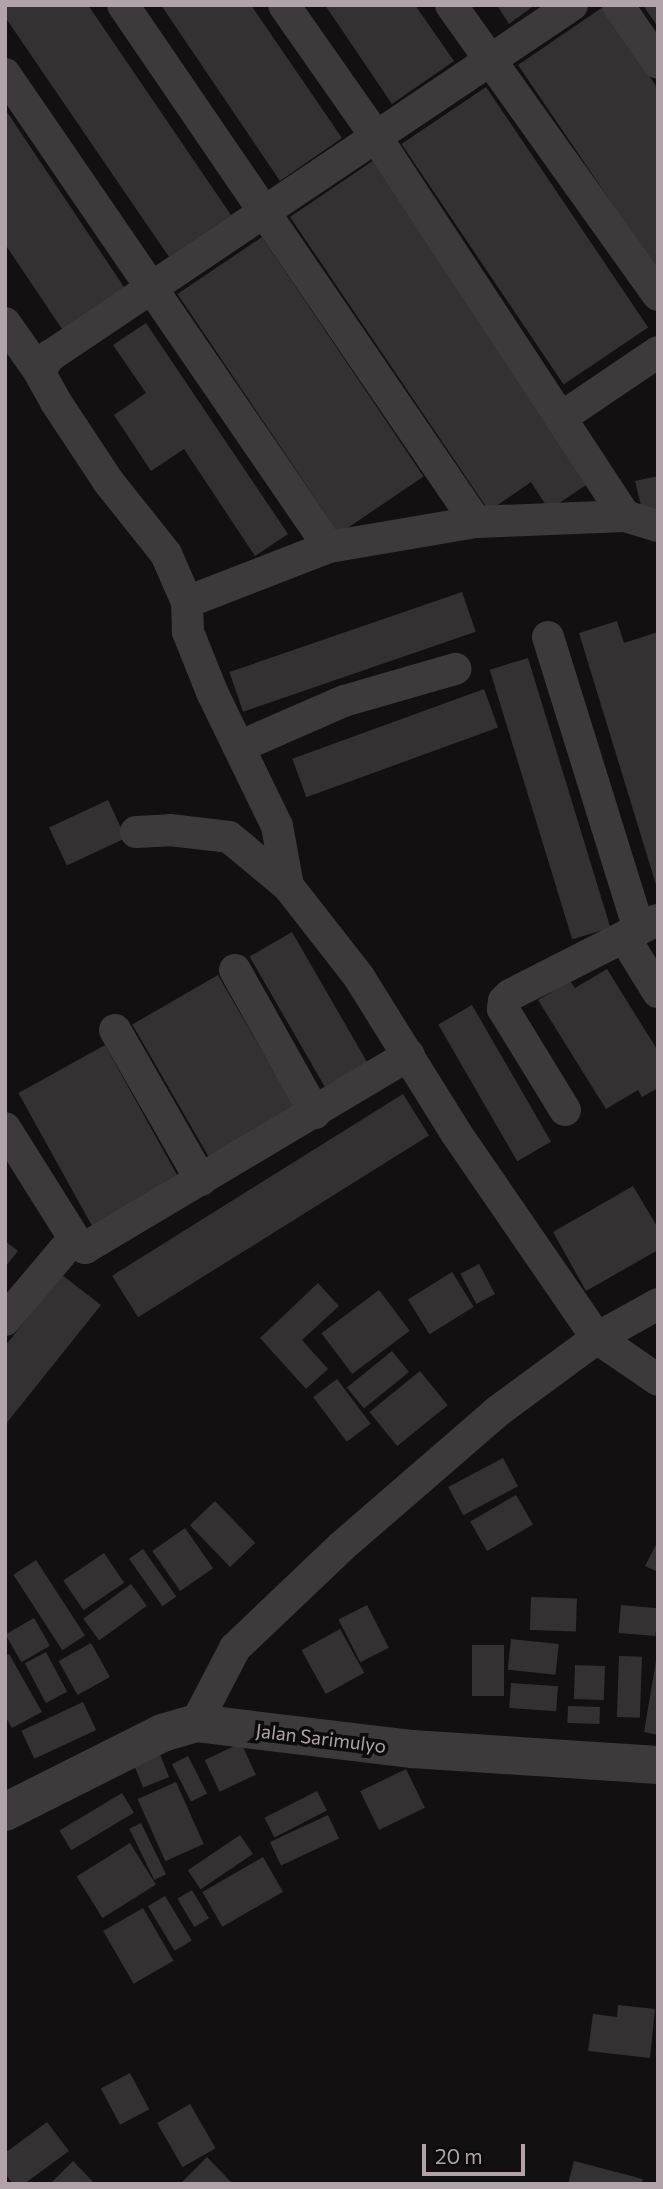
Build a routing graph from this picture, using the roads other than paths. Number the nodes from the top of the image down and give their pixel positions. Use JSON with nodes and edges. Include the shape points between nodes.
{"nodes":[{"id":1,"x":123,"y":5,"type":"edge"},
{"id":2,"x":285,"y":5,"type":"edge"},
{"id":3,"x":451,"y":5,"type":"edge"},
{"id":4,"x":572,"y":5,"type":"edge"},
{"id":5,"x":618,"y":5,"type":"edge"},
{"id":6,"x":491,"y":61,"type":"junction"},
{"id":7,"x":658,"y":63,"type":"edge"},
{"id":8,"x":5,"y":74,"type":"edge"},
{"id":9,"x":377,"y":138,"type":"junction"},
{"id":10,"x":264,"y":214,"type":"junction"},
{"id":11,"x":153,"y":288,"type":"junction"},
{"id":12,"x":658,"y":295,"type":"edge"},
{"id":13,"x":5,"y":323,"type":"edge"},
{"id":14,"x":658,"y":352,"type":"edge"},
{"id":15,"x":40,"y":371,"type":"junction"},
{"id":16,"x":562,"y":416,"type":"junction"},
{"id":17,"x":625,"y":516,"type":"junction"},
{"id":18,"x":477,"y":522,"type":"junction"},
{"id":19,"x":658,"y":526,"type":"edge"},
{"id":20,"x":329,"y":547,"type":"junction"},
{"id":21,"x":187,"y":601,"type":"junction"},
{"id":22,"x":548,"y":637,"type":"dead end"},
{"id":23,"x":455,"y":669,"type":"dead end"},
{"id":24,"x":241,"y":746,"type":"junction"},
{"id":25,"x":135,"y":832,"type":"dead end"},
{"id":26,"x":288,"y":886,"type":"junction"},
{"id":27,"x":640,"y":929,"type":"edge"},
{"id":28,"x":235,"y":970,"type":"dead end"},
{"id":29,"x":658,"y":992,"type":"edge"},
{"id":30,"x":115,"y":1030,"type":"dead end"},
{"id":31,"x":409,"y":1055,"type":"junction"},
{"id":32,"x":565,"y":1110,"type":"dead end"},
{"id":33,"x":315,"y":1113,"type":"junction"},
{"id":34,"x":5,"y":1128,"type":"edge"},
{"id":35,"x":201,"y":1180,"type":"junction"},
{"id":36,"x":74,"y":1238,"type":"junction"},
{"id":37,"x":658,"y":1304,"type":"edge"},
{"id":38,"x":5,"y":1320,"type":"edge"},
{"id":39,"x":597,"y":1338,"type":"junction"},
{"id":40,"x":658,"y":1380,"type":"edge"},
{"id":41,"x":195,"y":1723,"type":"junction"},
{"id":42,"x":658,"y":1765,"type":"edge"},
{"id":43,"x":5,"y":1812,"type":"edge"}],
"edges":[{"from":1,"to":10,"type":"street"},
{"from":2,"to":9,"type":"street"},
{"from":3,"to":6,"type":"street"},
{"from":4,"to":6,"type":"street"},
{"from":5,"to":7,"type":"street"},
{"from":6,"to":9,"type":"street"},
{"from":6,"to":12,"type":"street"},
{"from":8,"to":11,"type":"street"},
{"from":9,"to":10,"type":"street"},
{"from":9,"to":16,"type":"street"},
{"from":10,"to":11,"type":"street"},
{"from":10,"to":18,"type":"street"},
{"from":11,"to":15,"type":"street","via":[[50,356]]},
{"from":11,"to":20,"type":"street"},
{"from":13,"to":15,"type":"street"},
{"from":14,"to":16,"type":"street"},
{"from":15,"to":21,"type":"street","via":[[55,402],[108,481],[166,554]]},
{"from":16,"to":17,"type":"street"},
{"from":17,"to":18,"type":"street"},
{"from":17,"to":19,"type":"street"},
{"from":18,"to":20,"type":"street"},
{"from":20,"to":21,"type":"street"},
{"from":21,"to":24,"type":"street","via":[[188,632],[212,692]]},
{"from":22,"to":27,"type":"street"},
{"from":23,"to":24,"type":"street","via":[[344,701]]},
{"from":24,"to":26,"type":"street","via":[[277,826]]},
{"from":25,"to":26,"type":"street","via":[[170,830],[229,837]]},
{"from":26,"to":31,"type":"street","via":[[359,977]]},
{"from":27,"to":29,"type":"street"},
{"from":27,"to":32,"type":"street","via":[[504,1002],[503,1009]]},
{"from":28,"to":33,"type":"street"},
{"from":30,"to":35,"type":"street"},
{"from":31,"to":33,"type":"street"},
{"from":31,"to":39,"type":"street","via":[[456,1133]]},
{"from":33,"to":35,"type":"street"},
{"from":34,"to":36,"type":"street"},
{"from":35,"to":36,"type":"street","via":[[85,1248]]},
{"from":36,"to":38,"type":"street"},
{"from":37,"to":39,"type":"street"},
{"from":39,"to":40,"type":"street"},
{"from":39,"to":41,"type":"street","via":[[498,1411],[341,1547],[235,1647]]},
{"from":41,"to":42,"type":"street","name":"Jalan Sarimulyo","via":[[412,1749]]},
{"from":41,"to":43,"type":"street","name":"Jalan Sarimulyo","via":[[162,1733]]}]}
